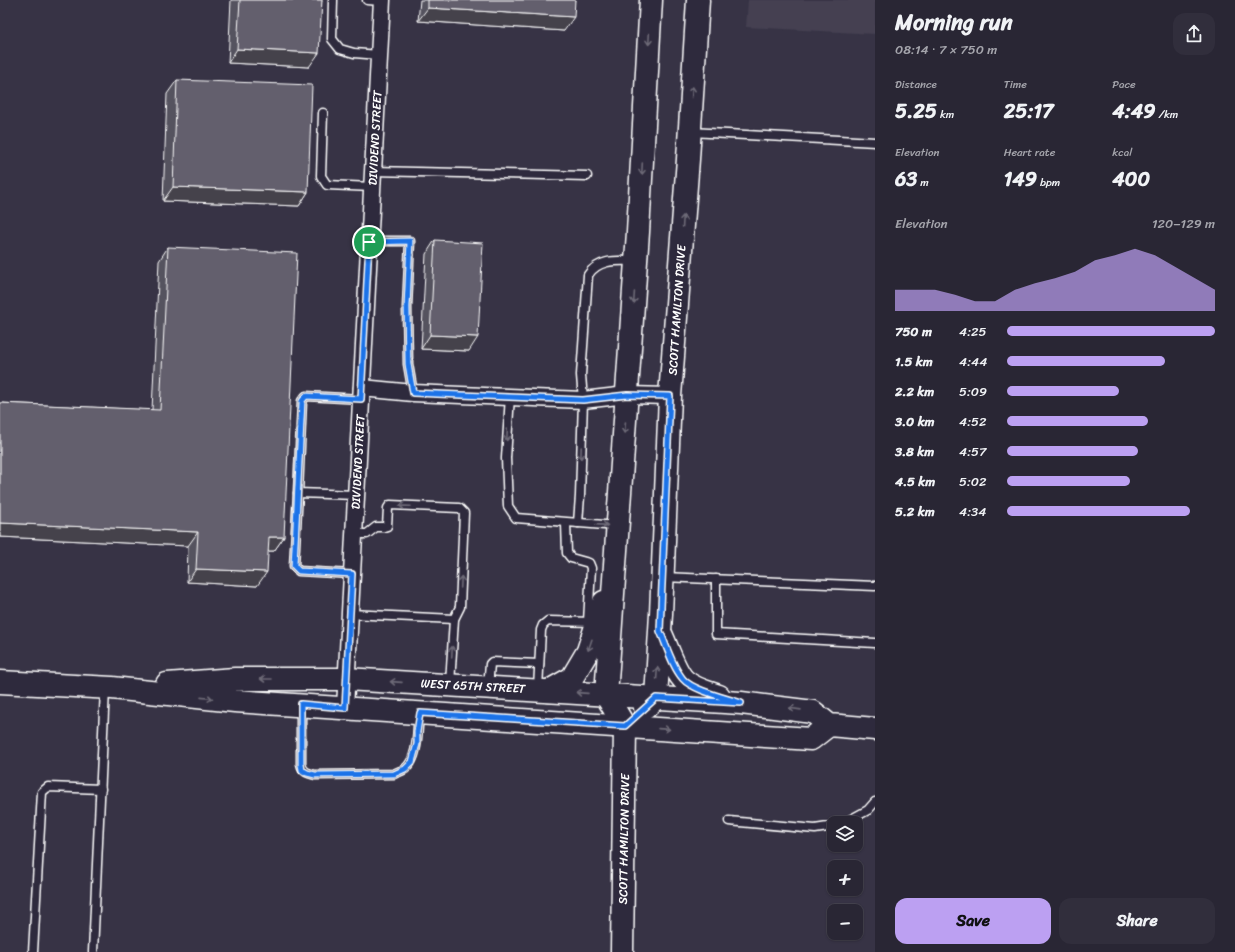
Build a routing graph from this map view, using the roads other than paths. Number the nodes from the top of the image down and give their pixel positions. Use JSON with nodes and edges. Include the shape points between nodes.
{"nodes":[{"id":1,"x":333,"y":0,"type":"edge"},
{"id":2,"x":377,"y":0,"type":"edge"},
{"id":3,"x":651,"y":0,"type":"edge"},
{"id":4,"x":698,"y":0,"type":"edge"},
{"id":5,"x":379,"y":55,"type":"junction"},
{"id":6,"x":323,"y":113,"type":"dead end"},
{"id":7,"x":690,"y":132,"type":"junction"},
{"id":8,"x":875,"y":142,"type":"edge"},
{"id":9,"x":587,"y":176,"type":"dead end"},
{"id":10,"x":373,"y":179,"type":"junction"},
{"id":11,"x":369,"y":242,"type":"junction"},
{"id":12,"x":636,"y":261,"type":"junction"},
{"id":13,"x":361,"y":393,"type":"junction"},
{"id":14,"x":413,"y":393,"type":"junction"},
{"id":15,"x":627,"y":395,"type":"junction"},
{"id":16,"x":510,"y":396,"type":"junction"},
{"id":17,"x":670,"y":396,"type":"junction"},
{"id":18,"x":583,"y":400,"type":"junction"},
{"id":19,"x":298,"y":493,"type":"junction"},
{"id":20,"x":356,"y":495,"type":"junction"},
{"id":21,"x":566,"y":523,"type":"junction"},
{"id":22,"x":578,"y":523,"type":"junction"},
{"id":23,"x":618,"y":526,"type":"junction"},
{"id":24,"x":354,"y":534,"type":"junction"},
{"id":25,"x":352,"y":574,"type":"junction"},
{"id":26,"x":662,"y":577,"type":"junction"},
{"id":27,"x":716,"y":579,"type":"junction"},
{"id":28,"x":875,"y":586,"type":"edge"},
{"id":29,"x":350,"y":614,"type":"junction"},
{"id":30,"x":454,"y":619,"type":"junction"},
{"id":31,"x":599,"y":622,"type":"junction"},
{"id":32,"x":660,"y":631,"type":"junction"},
{"id":33,"x":875,"y":643,"type":"edge"},
{"id":34,"x":539,"y":664,"type":"junction"},
{"id":35,"x":346,"y":678,"type":"junction"},
{"id":36,"x":0,"y":682,"type":"edge"},
{"id":37,"x":450,"y":685,"type":"junction"},
{"id":38,"x":487,"y":687,"type":"junction"},
{"id":39,"x":109,"y":688,"type":"junction"},
{"id":40,"x":543,"y":691,"type":"junction"},
{"id":41,"x":606,"y":695,"type":"junction"},
{"id":42,"x":656,"y":698,"type":"junction"},
{"id":43,"x":741,"y":703,"type":"junction"},
{"id":44,"x":301,"y":704,"type":"junction"},
{"id":45,"x":345,"y":708,"type":"junction"},
{"id":46,"x":420,"y":713,"type":"junction"},
{"id":47,"x":829,"y":725,"type":"junction"},
{"id":48,"x":625,"y":726,"type":"junction"},
{"id":49,"x":875,"y":729,"type":"edge"},
{"id":50,"x":101,"y":789,"type":"junction"},
{"id":51,"x":875,"y":802,"type":"edge"},
{"id":52,"x":859,"y":816,"type":"edge"},
{"id":53,"x":729,"y":821,"type":"dead end"},
{"id":54,"x":827,"y":827,"type":"edge"},
{"id":55,"x":33,"y":952,"type":"edge"},
{"id":56,"x":93,"y":952,"type":"edge"},
{"id":57,"x":622,"y":952,"type":"edge"}],
"edges":[{"from":1,"to":5,"type":"lane","via":[[332,39],[336,44],[354,53]]},
{"from":2,"to":5,"type":"street","name":"DIVIDEND STREET"},
{"from":3,"to":12,"type":"main road","one_way":true},
{"from":7,"to":4,"type":"main road","name":"SCOTT HAMILTON DRIVE","one_way":true},
{"from":5,"to":10,"type":"street","name":"DIVIDEND STREET"},
{"from":6,"to":10,"type":"lane","via":[[321,176],[324,183],[327,185]]},
{"from":7,"to":8,"type":"lane"},
{"from":17,"to":7,"type":"main road","name":"SCOTT HAMILTON DRIVE","one_way":true},
{"from":9,"to":10,"type":"lane"},
{"from":10,"to":11,"type":"street","name":"DIVIDEND STREET"},
{"from":11,"to":13,"type":"street","name":"DIVIDEND STREET"},
{"from":11,"to":14,"type":"lane","via":[[410,241],[408,364]]},
{"from":12,"to":15,"type":"main road","one_way":true},
{"from":12,"to":18,"type":"lane","via":[[601,263],[588,274],[581,375]]},
{"from":13,"to":14,"type":"street"},
{"from":13,"to":19,"type":"lane","via":[[306,396],[302,401]]},
{"from":13,"to":20,"type":"street","name":"DIVIDEND STREET"},
{"from":14,"to":16,"type":"street"},
{"from":15,"to":17,"type":"street"},
{"from":15,"to":18,"type":"street"},
{"from":15,"to":23,"type":"main road","one_way":true},
{"from":16,"to":18,"type":"street"},
{"from":16,"to":21,"type":"lane","one_way":true,"via":[[506,458],[508,506],[516,518]]},
{"from":17,"to":26,"type":"main road","name":"SCOTT HAMILTON DRIVE"},
{"from":18,"to":22,"type":"lane","one_way":true},
{"from":19,"to":20,"type":"lane"},
{"from":19,"to":25,"type":"lane","via":[[294,566],[299,571]]},
{"from":20,"to":24,"type":"street","name":"DIVIDEND STREET"},
{"from":21,"to":22,"type":"lane"},
{"from":21,"to":31,"type":"lane","via":[[567,553],[571,558],[589,563],[591,568]]},
{"from":22,"to":23,"type":"lane","one_way":true},
{"from":23,"to":31,"type":"main road","via":[[615,568]]},
{"from":24,"to":25,"type":"street","name":"DIVIDEND STREET"},
{"from":30,"to":24,"type":"lane","one_way":true,"via":[[460,607],[464,513],[459,508],[390,505],[387,526],[376,528],[367,534]]},
{"from":25,"to":29,"type":"street","name":"DIVIDEND STREET"},
{"from":26,"to":27,"type":"lane"},
{"from":26,"to":32,"type":"main road","name":"SCOTT HAMILTON DRIVE"},
{"from":27,"to":28,"type":"lane"},
{"from":27,"to":33,"type":"lane","via":[[716,634]]},
{"from":29,"to":30,"type":"lane"},
{"from":29,"to":35,"type":"street","name":"DIVIDEND STREET"},
{"from":37,"to":30,"type":"lane","one_way":true},
{"from":31,"to":34,"type":"lane","via":[[548,621],[541,630]]},
{"from":31,"to":40,"type":"main road","one_way":true,"via":[[588,651],[572,678]]},
{"from":31,"to":41,"type":"main road"},
{"from":42,"to":32,"type":"main road","name":"SCOTT HAMILTON DRIVE","one_way":true},
{"from":32,"to":43,"type":"main road","via":[[674,665],[684,680],[702,690]]},
{"from":34,"to":38,"type":"lane","via":[[492,662]]},
{"from":34,"to":40,"type":"lane"},
{"from":37,"to":35,"type":"main road","name":"WEST 65TH STREET","one_way":true},
{"from":35,"to":39,"type":"main road","name":"WEST 65TH STREET","one_way":true,"via":[[235,678]]},
{"from":35,"to":45,"type":"street","name":"DIVIDEND STREET"},
{"from":36,"to":39,"type":"main road","name":"WEST 65TH STREET"},
{"from":37,"to":38,"type":"main road","name":"WEST 65TH STREET"},
{"from":38,"to":40,"type":"main road","name":"WEST 65TH STREET"},
{"from":39,"to":44,"type":"main road","name":"WEST 65TH STREET","one_way":true,"via":[[236,701]]},
{"from":39,"to":50,"type":"lane"},
{"from":41,"to":40,"type":"main road","name":"WEST 65TH STREET","one_way":true},
{"from":41,"to":42,"type":"main road","name":"WEST 65TH STREET"},
{"from":41,"to":48,"type":"main road"},
{"from":42,"to":43,"type":"main road","name":"WEST 65TH STREET"},
{"from":42,"to":48,"type":"main road"},
{"from":47,"to":43,"type":"main road","name":"WEST 65TH STREET","one_way":true,"via":[[813,712]]},
{"from":44,"to":45,"type":"main road","name":"WEST 65TH STREET"},
{"from":44,"to":46,"type":"lane","via":[[302,770],[315,775],[394,774],[405,769],[412,762],[417,744]]},
{"from":45,"to":46,"type":"main road","name":"WEST 65TH STREET"},
{"from":46,"to":48,"type":"main road","name":"WEST 65TH STREET"},
{"from":48,"to":47,"type":"main road","name":"WEST 65TH STREET","one_way":true,"via":[[811,739]]},
{"from":47,"to":49,"type":"main road"},
{"from":48,"to":57,"type":"main road","name":"SCOTT HAMILTON DRIVE"},
{"from":50,"to":55,"type":"lane","via":[[48,787],[42,792]]},
{"from":50,"to":56,"type":"lane"},
{"from":51,"to":52,"type":"lane"},
{"from":53,"to":54,"type":"lane","via":[[815,829]]}]}
